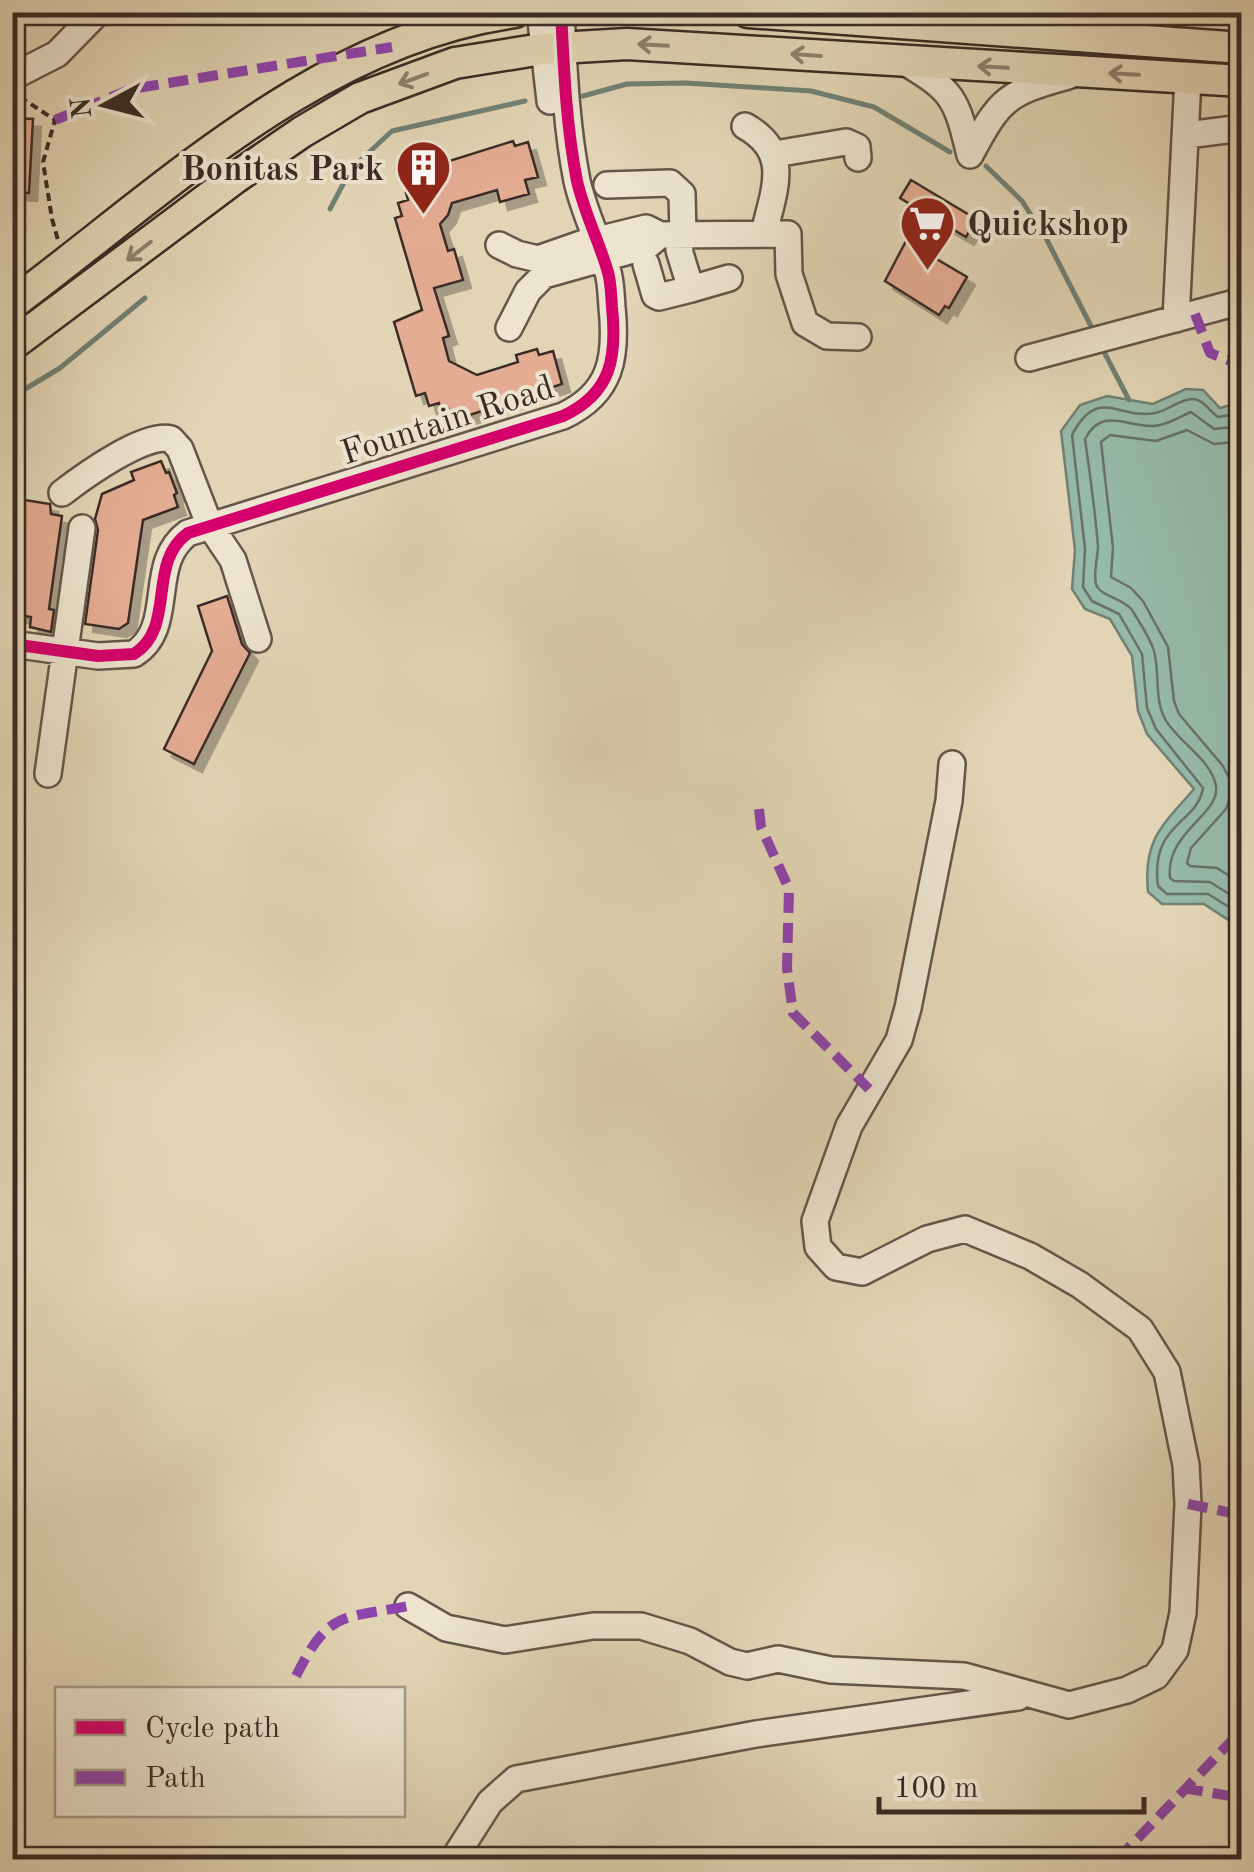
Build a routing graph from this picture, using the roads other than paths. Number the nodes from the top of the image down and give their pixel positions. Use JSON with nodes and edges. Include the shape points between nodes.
{"nodes":[{"id":1,"x":98,"y":12,"type":"edge"},
{"id":2,"x":515,"y":12,"type":"edge"},
{"id":3,"x":540,"y":12,"type":"edge"},
{"id":4,"x":561,"y":12,"type":"edge"},
{"id":5,"x":748,"y":12,"type":"edge"},
{"id":6,"x":974,"y":22,"type":"edge"},
{"id":7,"x":552,"y":48,"type":"junction"},
{"id":8,"x":1242,"y":48,"type":"edge"},
{"id":9,"x":903,"y":62,"type":"junction"},
{"id":10,"x":1082,"y":72,"type":"junction"},
{"id":11,"x":1188,"y":78,"type":"junction"},
{"id":12,"x":1242,"y":82,"type":"edge"},
{"id":13,"x":15,"y":85,"type":"edge"},
{"id":14,"x":745,"y":126,"type":"dead end"},
{"id":15,"x":1242,"y":128,"type":"edge"},
{"id":16,"x":1188,"y":135,"type":"junction"},
{"id":17,"x":774,"y":154,"type":"junction"},
{"id":18,"x":858,"y":158,"type":"dead end"},
{"id":19,"x":607,"y":185,"type":"dead end"},
{"id":20,"x":672,"y":234,"type":"junction"},
{"id":21,"x":764,"y":234,"type":"junction"},
{"id":22,"x":499,"y":246,"type":"dead end"},
{"id":23,"x":592,"y":252,"type":"junction"},
{"id":24,"x":646,"y":264,"type":"dead end"},
{"id":25,"x":541,"y":267,"type":"junction"},
{"id":26,"x":729,"y":278,"type":"dead end"},
{"id":27,"x":691,"y":288,"type":"junction"},
{"id":28,"x":1242,"y":302,"type":"edge"},
{"id":29,"x":12,"y":304,"type":"edge"},
{"id":30,"x":1176,"y":319,"type":"junction"},
{"id":31,"x":508,"y":328,"type":"dead end"},
{"id":32,"x":858,"y":336,"type":"dead end"},
{"id":33,"x":12,"y":344,"type":"edge"},
{"id":34,"x":1029,"y":358,"type":"dead end"},
{"id":35,"x":62,"y":493,"type":"dead end"},
{"id":36,"x":210,"y":524,"type":"junction"},
{"id":37,"x":82,"y":528,"type":"dead end"},
{"id":38,"x":258,"y":639,"type":"dead end"},
{"id":39,"x":13,"y":646,"type":"edge"},
{"id":40,"x":66,"y":652,"type":"junction"},
{"id":41,"x":952,"y":764,"type":"dead end"},
{"id":42,"x":48,"y":774,"type":"dead end"},
{"id":43,"x":408,"y":1606,"type":"dead end"},
{"id":44,"x":1028,"y":1696,"type":"junction"},
{"id":45,"x":454,"y":1860,"type":"edge"}],
"edges":[{"from":1,"to":13,"type":"street"},
{"from":2,"to":29,"type":"main road","via":[[392,47],[284,100]]},
{"from":3,"to":7,"type":"street","name":"Fountain Road"},
{"from":4,"to":7,"type":"street","name":"Fountain Road"},
{"from":5,"to":6,"type":"main road"},
{"from":6,"to":8,"type":"main road"},
{"from":9,"to":7,"type":"main road","one_way":true,"via":[[628,44]]},
{"from":7,"to":23,"type":"street","name":"Fountain Road"},
{"from":7,"to":33,"type":"main road","one_way":true,"via":[[455,63],[360,98],[235,178]]},
{"from":10,"to":9,"type":"main road","one_way":true},
{"from":9,"to":10,"type":"street","via":[[949,93],[970,155],[1012,94]]},
{"from":11,"to":10,"type":"main road","one_way":true},
{"from":11,"to":12,"type":"main road"},
{"from":11,"to":16,"type":"street"},
{"from":14,"to":17,"type":"street"},
{"from":15,"to":16,"type":"street"},
{"from":16,"to":30,"type":"street"},
{"from":17,"to":18,"type":"street","via":[[846,142],[857,147]]},
{"from":17,"to":21,"type":"street","via":[[775,187]]},
{"from":19,"to":20,"type":"street","via":[[678,187]]},
{"from":20,"to":21,"type":"street"},
{"from":20,"to":23,"type":"street","via":[[646,228]]},
{"from":20,"to":27,"type":"street"},
{"from":21,"to":32,"type":"street","via":[[788,234],[789,274],[805,323],[826,336]]},
{"from":22,"to":25,"type":"street"},
{"from":23,"to":25,"type":"street"},
{"from":23,"to":36,"type":"street","name":"Fountain Road","via":[[609,272],[613,355],[600,388],[584,405]]},
{"from":24,"to":27,"type":"street","via":[[655,295]]},
{"from":25,"to":31,"type":"street"},
{"from":26,"to":27,"type":"street"},
{"from":28,"to":30,"type":"street"},
{"from":30,"to":34,"type":"street"},
{"from":35,"to":36,"type":"street","via":[[164,437],[177,444]]},
{"from":36,"to":38,"type":"street","via":[[232,560]]},
{"from":36,"to":40,"type":"street","name":"Fountain Road","via":[[188,533],[170,552],[156,626],[142,649],[116,658]]},
{"from":37,"to":40,"type":"street"},
{"from":39,"to":40,"type":"street","name":"Fountain Road"},
{"from":40,"to":42,"type":"street"},
{"from":41,"to":44,"type":"street","via":[[908,1008],[899,1040],[849,1126],[815,1221],[818,1247],[836,1266],[862,1272],[927,1239],[964,1229],[1080,1285],[1140,1328],[1167,1372],[1186,1465],[1183,1613],[1175,1650],[1156,1676],[1127,1690],[1068,1705]]},
{"from":43,"to":44,"type":"street","via":[[446,1628],[505,1640],[641,1626],[746,1666],[778,1659],[831,1670],[964,1676]]},
{"from":44,"to":45,"type":"street","via":[[737,1738],[516,1779],[490,1802]]}]}
